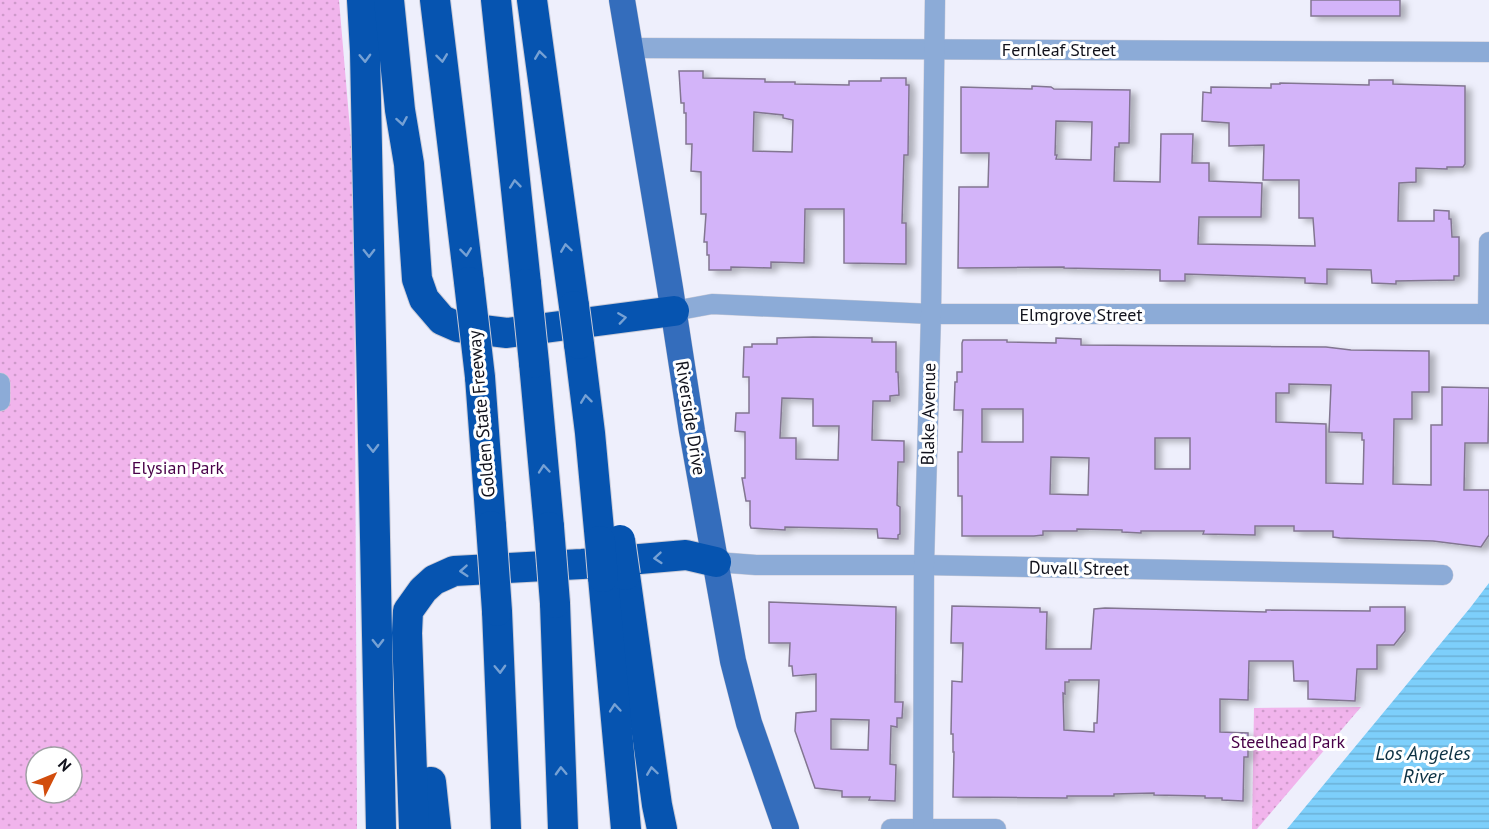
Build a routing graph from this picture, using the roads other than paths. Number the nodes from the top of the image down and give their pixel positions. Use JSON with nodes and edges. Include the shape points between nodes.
{"nodes":[{"id":1,"x":362,"y":0,"type":"edge"},
{"id":2,"x":389,"y":0,"type":"edge"},
{"id":3,"x":435,"y":0,"type":"edge"},
{"id":4,"x":496,"y":0,"type":"edge"},
{"id":5,"x":532,"y":0,"type":"edge"},
{"id":6,"x":622,"y":0,"type":"edge"},
{"id":7,"x":935,"y":0,"type":"edge"},
{"id":8,"x":630,"y":48,"type":"junction"},
{"id":9,"x":934,"y":49,"type":"junction"},
{"id":10,"x":1489,"y":52,"type":"edge"},
{"id":11,"x":1489,"y":242,"type":"edge"},
{"id":12,"x":674,"y":311,"type":"junction"},
{"id":13,"x":931,"y":314,"type":"junction"},
{"id":14,"x":1489,"y":314,"type":"edge"},
{"id":15,"x":0,"y":382,"type":"edge"},
{"id":16,"x":0,"y":400,"type":"edge"},
{"id":17,"x":716,"y":562,"type":"junction"},
{"id":18,"x":924,"y":566,"type":"junction"},
{"id":19,"x":1443,"y":574,"type":"dead end"},
{"id":20,"x":614,"y":576,"type":"junction"},
{"id":21,"x":419,"y":597,"type":"junction"},
{"id":22,"x":923,"y":828,"type":"edge"},
{"id":23,"x":381,"y":829,"type":"edge"},
{"id":24,"x":414,"y":829,"type":"edge"},
{"id":25,"x":436,"y":829,"type":"edge"},
{"id":26,"x":506,"y":829,"type":"edge"},
{"id":27,"x":564,"y":829,"type":"edge"},
{"id":28,"x":626,"y":829,"type":"edge"},
{"id":29,"x":662,"y":829,"type":"edge"},
{"id":30,"x":786,"y":829,"type":"edge"},
{"id":31,"x":891,"y":829,"type":"edge"},
{"id":32,"x":996,"y":829,"type":"edge"}],
"edges":[{"from":1,"to":23,"type":"highway","one_way":true},
{"from":2,"to":12,"type":"highway","one_way":true,"via":[[400,110],[410,164],[417,279],[424,299],[442,320],[458,327],[507,333]]},
{"from":3,"to":26,"type":"highway","name":"Golden State Freeway","one_way":true,"bridge":true,"via":[[480,376],[497,611]]},
{"from":27,"to":4,"type":"highway","one_way":true,"bridge":true,"via":[[549,527]]},
{"from":20,"to":5,"type":"highway","one_way":true,"bridge":true,"via":[[590,433]]},
{"from":6,"to":8,"type":"main road","name":"Riverside Drive"},
{"from":7,"to":9,"type":"street","name":"Blake Avenue"},
{"from":8,"to":9,"type":"street","name":"Fernleaf Street"},
{"from":8,"to":12,"type":"main road","name":"Riverside Drive"},
{"from":9,"to":10,"type":"street","name":"Fernleaf Street"},
{"from":9,"to":13,"type":"street","name":"Blake Avenue"},
{"from":11,"to":14,"type":"street"},
{"from":12,"to":13,"type":"street","name":"Elmgrove Street","via":[[712,304]]},
{"from":12,"to":17,"type":"main road","name":"Riverside Drive"},
{"from":13,"to":14,"type":"street","name":"Elmgrove Street"},
{"from":13,"to":18,"type":"street","name":"Blake Avenue"},
{"from":15,"to":16,"type":"street"},
{"from":17,"to":18,"type":"street","name":"Duvall Street"},
{"from":17,"to":21,"type":"highway","one_way":true,"via":[[686,555],[454,571],[434,580]]},
{"from":17,"to":30,"type":"main road","name":"Riverside Drive","via":[[733,661],[749,723]]},
{"from":18,"to":19,"type":"street","name":"Duvall Street"},
{"from":18,"to":22,"type":"street","name":"Blake Avenue"},
{"from":28,"to":20,"type":"highway","one_way":true},
{"from":29,"to":20,"type":"highway","one_way":true},
{"from":21,"to":24,"type":"highway","via":[[408,611],[407,633]]},
{"from":21,"to":25,"type":"highway","via":[[421,673]]},
{"from":22,"to":31,"type":"street"},
{"from":22,"to":32,"type":"street"}]}
